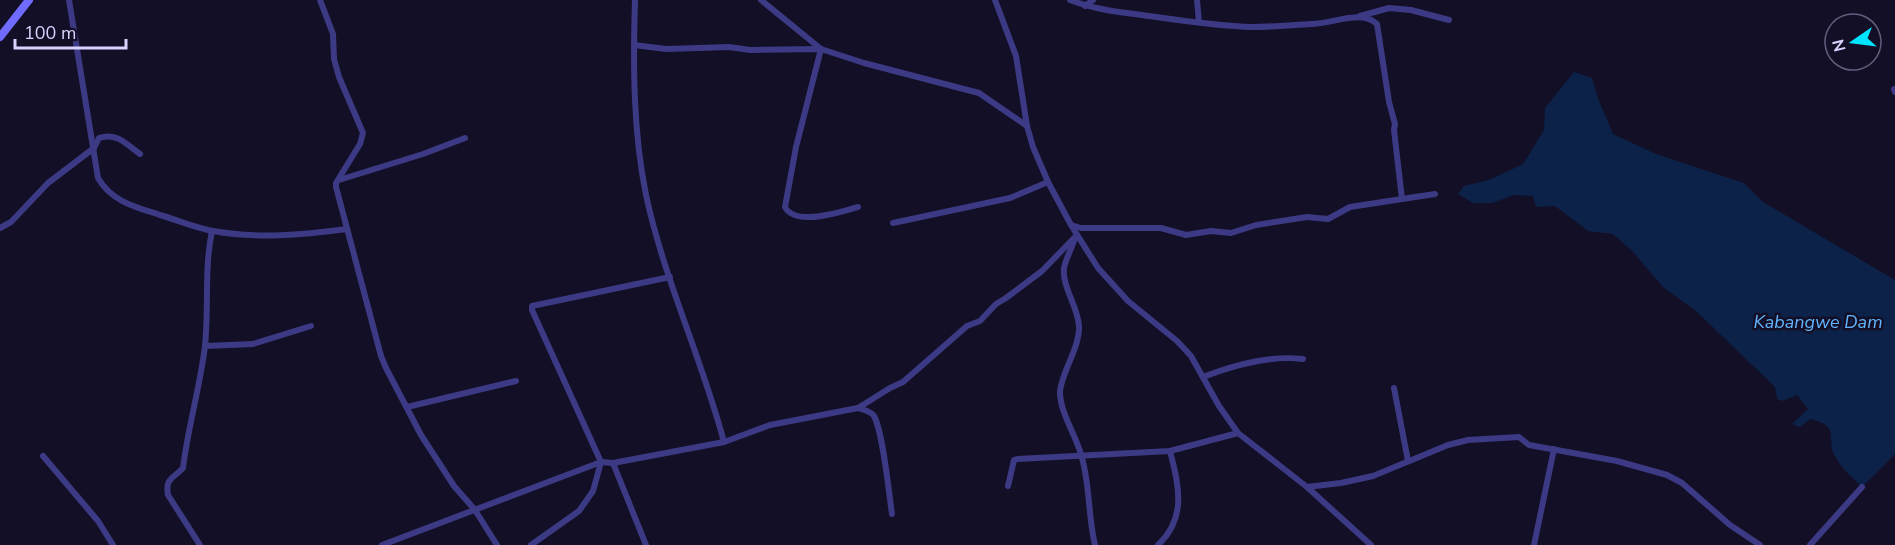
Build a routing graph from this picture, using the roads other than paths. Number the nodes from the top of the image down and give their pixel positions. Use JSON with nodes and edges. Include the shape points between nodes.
{"nodes":[{"id":1,"x":29,"y":0,"type":"edge"},
{"id":2,"x":69,"y":0,"type":"edge"},
{"id":3,"x":320,"y":0,"type":"edge"},
{"id":4,"x":635,"y":0,"type":"edge"},
{"id":5,"x":761,"y":0,"type":"edge"},
{"id":6,"x":995,"y":0,"type":"edge"},
{"id":7,"x":1070,"y":0,"type":"edge"},
{"id":8,"x":1093,"y":0,"type":"edge"},
{"id":9,"x":1197,"y":0,"type":"edge"},
{"id":10,"x":1085,"y":6,"type":"junction"},
{"id":11,"x":1360,"y":16,"type":"junction"},
{"id":12,"x":1449,"y":20,"type":"dead end"},
{"id":13,"x":1199,"y":22,"type":"junction"},
{"id":14,"x":0,"y":37,"type":"edge"},
{"id":15,"x":634,"y":45,"type":"junction"},
{"id":16,"x":821,"y":49,"type":"junction"},
{"id":17,"x":1027,"y":126,"type":"junction"},
{"id":18,"x":465,"y":138,"type":"dead end"},
{"id":19,"x":94,"y":148,"type":"junction"},
{"id":20,"x":140,"y":154,"type":"dead end"},
{"id":21,"x":339,"y":180,"type":"junction"},
{"id":22,"x":1048,"y":182,"type":"junction"},
{"id":23,"x":1435,"y":194,"type":"dead end"},
{"id":24,"x":1402,"y":199,"type":"junction"},
{"id":25,"x":858,"y":207,"type":"dead end"},
{"id":26,"x":894,"y":223,"type":"dead end"},
{"id":27,"x":1071,"y":225,"type":"junction"},
{"id":28,"x":0,"y":228,"type":"edge"},
{"id":29,"x":347,"y":229,"type":"junction"},
{"id":30,"x":212,"y":231,"type":"junction"},
{"id":31,"x":1077,"y":235,"type":"junction"},
{"id":32,"x":670,"y":277,"type":"junction"},
{"id":33,"x":312,"y":326,"type":"dead end"},
{"id":34,"x":205,"y":346,"type":"junction"},
{"id":35,"x":1303,"y":359,"type":"dead end"},
{"id":36,"x":1203,"y":377,"type":"junction"},
{"id":37,"x":516,"y":381,"type":"dead end"},
{"id":38,"x":1394,"y":388,"type":"dead end"},
{"id":39,"x":407,"y":407,"type":"junction"},
{"id":40,"x":858,"y":408,"type":"junction"},
{"id":41,"x":1239,"y":433,"type":"junction"},
{"id":42,"x":724,"y":442,"type":"junction"},
{"id":43,"x":1554,"y":449,"type":"junction"},
{"id":44,"x":1170,"y":451,"type":"junction"},
{"id":45,"x":43,"y":456,"type":"dead end"},
{"id":46,"x":1082,"y":456,"type":"junction"},
{"id":47,"x":1408,"y":461,"type":"junction"},
{"id":48,"x":601,"y":462,"type":"junction"},
{"id":49,"x":613,"y":463,"type":"junction"},
{"id":50,"x":1008,"y":486,"type":"dead end"},
{"id":51,"x":1307,"y":487,"type":"junction"},
{"id":52,"x":1862,"y":487,"type":"dead end"},
{"id":53,"x":475,"y":510,"type":"junction"},
{"id":54,"x":892,"y":514,"type":"dead end"},
{"id":55,"x":113,"y":545,"type":"edge"},
{"id":56,"x":200,"y":545,"type":"edge"},
{"id":57,"x":382,"y":545,"type":"edge"},
{"id":58,"x":497,"y":545,"type":"edge"},
{"id":59,"x":531,"y":545,"type":"edge"},
{"id":60,"x":646,"y":545,"type":"edge"},
{"id":61,"x":1095,"y":545,"type":"edge"},
{"id":62,"x":1158,"y":545,"type":"edge"},
{"id":63,"x":1371,"y":545,"type":"edge"},
{"id":64,"x":1534,"y":545,"type":"edge"},
{"id":65,"x":1760,"y":545,"type":"edge"},
{"id":66,"x":1810,"y":545,"type":"edge"}],
"edges":[{"from":1,"to":14,"type":"street"},
{"from":2,"to":19,"type":"street"},
{"from":3,"to":21,"type":"street","via":[[333,34],[339,77],[363,133]]},
{"from":4,"to":15,"type":"street"},
{"from":5,"to":16,"type":"street"},
{"from":6,"to":17,"type":"street","via":[[1016,56]]},
{"from":7,"to":10,"type":"street"},
{"from":8,"to":10,"type":"street"},
{"from":9,"to":13,"type":"street"},
{"from":10,"to":13,"type":"street"},
{"from":11,"to":12,"type":"street","via":[[1389,8]]},
{"from":11,"to":13,"type":"street","via":[[1326,24],[1251,27]]},
{"from":11,"to":24,"type":"street","via":[[1377,24],[1395,124]]},
{"from":15,"to":16,"type":"street","via":[[666,49]]},
{"from":15,"to":32,"type":"street","via":[[639,149],[646,195]]},
{"from":16,"to":17,"type":"street","via":[[979,93]]},
{"from":16,"to":25,"type":"street","via":[[785,207],[800,217],[814,217]]},
{"from":17,"to":22,"type":"street"},
{"from":18,"to":21,"type":"street"},
{"from":19,"to":20,"type":"street","via":[[99,138],[109,135]]},
{"from":19,"to":28,"type":"street","via":[[48,183],[11,222]]},
{"from":19,"to":30,"type":"street","via":[[98,178],[117,199]]},
{"from":21,"to":29,"type":"street","via":[[336,187]]},
{"from":22,"to":26,"type":"street","via":[[1010,198]]},
{"from":22,"to":27,"type":"street"},
{"from":23,"to":24,"type":"street"},
{"from":24,"to":27,"type":"street","via":[[1350,207],[1328,219],[1307,217],[1231,233],[1186,235],[1161,228]]},
{"from":27,"to":31,"type":"street"},
{"from":29,"to":30,"type":"street","via":[[258,236]]},
{"from":29,"to":39,"type":"street","via":[[381,356]]},
{"from":30,"to":34,"type":"street"},
{"from":31,"to":36,"type":"street","via":[[1098,268],[1128,301],[1177,341]]},
{"from":31,"to":40,"type":"street","via":[[1042,271],[996,304],[980,321],[944,344],[903,382]]},
{"from":31,"to":46,"type":"street","via":[[1064,275],[1078,333],[1060,390]]},
{"from":32,"to":42,"type":"street"},
{"from":32,"to":48,"type":"street","via":[[531,308]]},
{"from":33,"to":34,"type":"street","via":[[253,344]]},
{"from":34,"to":56,"type":"street","via":[[183,468],[166,485],[168,495]]},
{"from":35,"to":36,"type":"street","via":[[1266,359]]},
{"from":36,"to":41,"type":"street"},
{"from":37,"to":39,"type":"street"},
{"from":38,"to":47,"type":"street"},
{"from":39,"to":53,"type":"street","via":[[454,486]]},
{"from":40,"to":42,"type":"street","via":[[770,425]]},
{"from":40,"to":54,"type":"street","via":[[874,415]]},
{"from":41,"to":44,"type":"street"},
{"from":41,"to":51,"type":"street"},
{"from":42,"to":49,"type":"street"},
{"from":43,"to":47,"type":"street","via":[[1529,445],[1519,437],[1468,440]]},
{"from":43,"to":64,"type":"street"},
{"from":43,"to":65,"type":"street","via":[[1667,475]]},
{"from":44,"to":46,"type":"street"},
{"from":44,"to":62,"type":"street","via":[[1179,508],[1172,530]]},
{"from":45,"to":55,"type":"street","via":[[98,521]]},
{"from":46,"to":50,"type":"street","via":[[1014,460]]},
{"from":46,"to":61,"type":"street"},
{"from":47,"to":51,"type":"street","via":[[1373,476]]},
{"from":48,"to":49,"type":"street"},
{"from":48,"to":53,"type":"street"},
{"from":48,"to":59,"type":"street","via":[[593,490],[579,511]]},
{"from":49,"to":60,"type":"street"},
{"from":51,"to":63,"type":"street"},
{"from":52,"to":66,"type":"street"},
{"from":53,"to":57,"type":"street"},
{"from":53,"to":58,"type":"street"}]}
